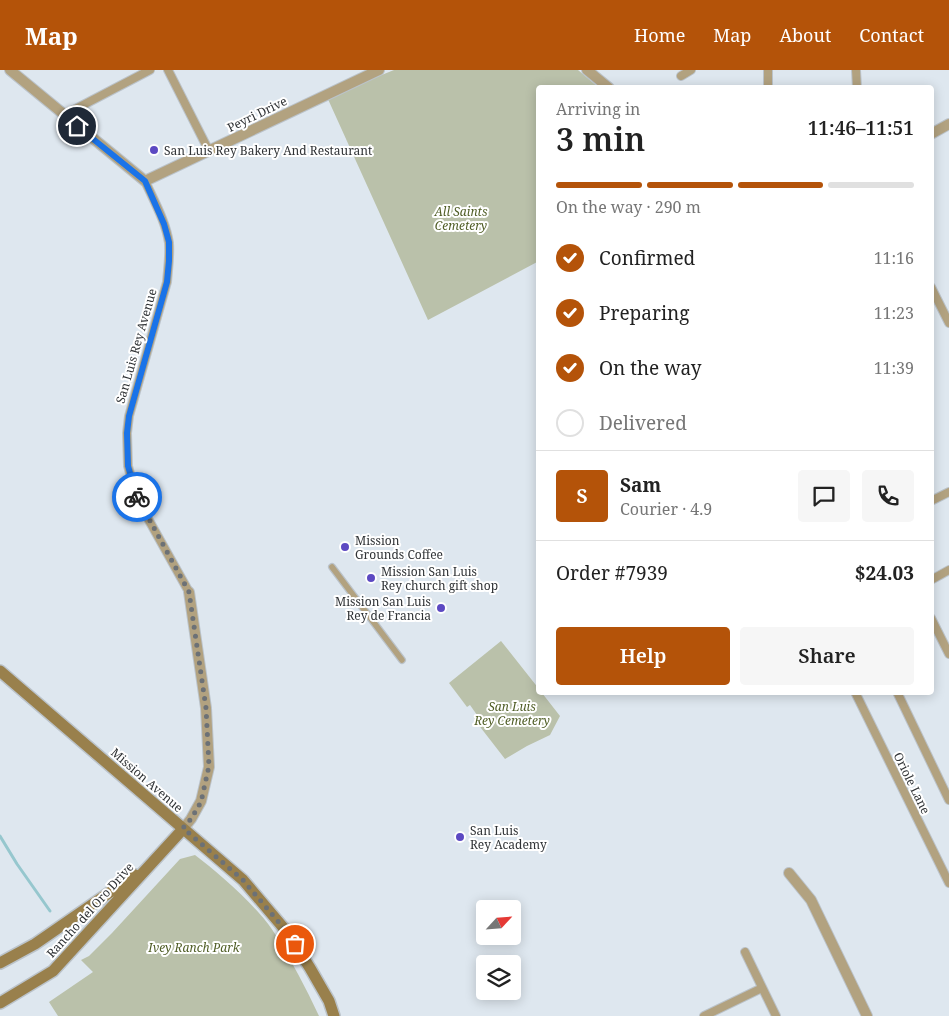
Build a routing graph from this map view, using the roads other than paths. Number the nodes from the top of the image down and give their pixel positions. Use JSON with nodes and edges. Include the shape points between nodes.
{"nodes":[{"id":1,"x":10,"y":70,"type":"edge"},
{"id":2,"x":150,"y":70,"type":"edge"},
{"id":3,"x":168,"y":70,"type":"edge"},
{"id":4,"x":379,"y":70,"type":"edge"},
{"id":5,"x":587,"y":70,"type":"edge"},
{"id":6,"x":692,"y":70,"type":"edge"},
{"id":7,"x":768,"y":70,"type":"edge"},
{"id":8,"x":856,"y":70,"type":"edge"},
{"id":9,"x":681,"y":76,"type":"dead end"},
{"id":10,"x":605,"y":85,"type":"edge"},
{"id":11,"x":768,"y":85,"type":"edge"},
{"id":12,"x":857,"y":85,"type":"edge"},
{"id":13,"x":64,"y":115,"type":"junction"},
{"id":14,"x":949,"y":124,"type":"edge"},
{"id":15,"x":934,"y":132,"type":"edge"},
{"id":16,"x":209,"y":151,"type":"junction"},
{"id":17,"x":145,"y":181,"type":"junction"},
{"id":18,"x":934,"y":292,"type":"edge"},
{"id":19,"x":949,"y":323,"type":"edge"},
{"id":20,"x":949,"y":492,"type":"edge"},
{"id":21,"x":934,"y":500,"type":"edge"},
{"id":22,"x":332,"y":567,"type":"dead end"},
{"id":23,"x":949,"y":570,"type":"edge"},
{"id":24,"x":934,"y":578,"type":"edge"},
{"id":25,"x":189,"y":592,"type":"joint"},
{"id":26,"x":934,"y":623,"type":"edge"},
{"id":27,"x":948,"y":649,"type":"edge"},
{"id":28,"x":402,"y":660,"type":"dead end"},
{"id":29,"x":0,"y":671,"type":"edge"},
{"id":30,"x":856,"y":695,"type":"edge"},
{"id":31,"x":898,"y":695,"type":"edge"},
{"id":32,"x":949,"y":800,"type":"edge"},
{"id":33,"x":183,"y":828,"type":"junction"},
{"id":34,"x":149,"y":866,"type":"junction"},
{"id":35,"x":789,"y":873,"type":"dead end"},
{"id":36,"x":949,"y":883,"type":"edge"},
{"id":37,"x":745,"y":952,"type":"dead end"},
{"id":38,"x":0,"y":963,"type":"edge"},
{"id":39,"x":762,"y":988,"type":"junction"},
{"id":40,"x":0,"y":1003,"type":"edge"},
{"id":41,"x":334,"y":1016,"type":"edge"},
{"id":42,"x":704,"y":1016,"type":"edge"},
{"id":43,"x":776,"y":1016,"type":"edge"},
{"id":44,"x":867,"y":1016,"type":"edge"}],
"edges":[{"from":1,"to":13,"type":"street"},
{"from":2,"to":13,"type":"street"},
{"from":3,"to":16,"type":"street"},
{"from":4,"to":16,"type":"street","name":"Peyri Drive"},
{"from":5,"to":10,"type":"street"},
{"from":6,"to":9,"type":"street"},
{"from":7,"to":11,"type":"street"},
{"from":8,"to":12,"type":"street"},
{"from":13,"to":17,"type":"street"},
{"from":14,"to":15,"type":"street"},
{"from":16,"to":17,"type":"street","name":"Peyri Drive"},
{"from":17,"to":25,"type":"street","name":"San Luis Rey Avenue","via":[[164,224],[169,242],[169,261],[167,282],[129,416],[128,466],[137,499]]},
{"from":18,"to":19,"type":"street"},
{"from":20,"to":21,"type":"street"},
{"from":22,"to":28,"type":"street"},
{"from":23,"to":24,"type":"street"},
{"from":25,"to":33,"type":"street","name":"San Luis Rey Avenue","via":[[206,708],[209,766],[201,802]]},
{"from":26,"to":27,"type":"street"},
{"from":29,"to":33,"type":"main road","name":"Mission Avenue"},
{"from":30,"to":36,"type":"street","name":"Oriole Lane"},
{"from":31,"to":32,"type":"street"},
{"from":33,"to":34,"type":"main road","name":"Rancho del Oro Drive"},
{"from":33,"to":41,"type":"main road","name":"Mission Avenue","via":[[243,880],[287,932]]},
{"from":34,"to":38,"type":"main road","name":"Rancho del Oro Drive","via":[[34,944]]},
{"from":34,"to":40,"type":"main road","name":"Rancho del Oro Drive","via":[[53,971]]},
{"from":35,"to":44,"type":"street","via":[[811,900]]},
{"from":37,"to":39,"type":"street"},
{"from":39,"to":42,"type":"street"},
{"from":39,"to":43,"type":"street"}]}
